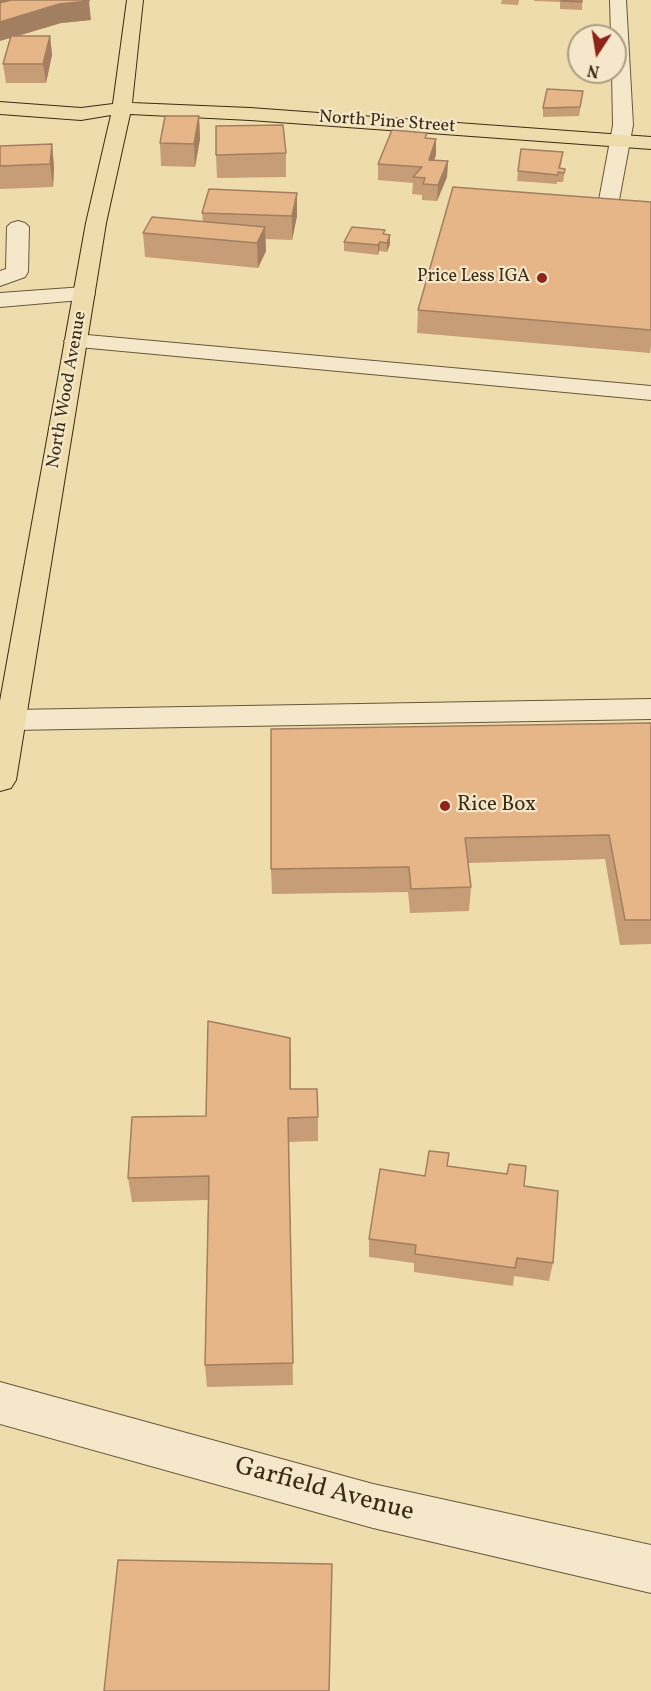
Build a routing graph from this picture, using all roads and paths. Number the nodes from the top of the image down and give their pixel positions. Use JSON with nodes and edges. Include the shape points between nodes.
{"nodes":[{"id":1,"x":134,"y":0,"type":"edge"},
{"id":2,"x":618,"y":0,"type":"edge"},
{"id":3,"x":0,"y":94,"type":"edge"},
{"id":4,"x":0,"y":108,"type":"edge"},
{"id":5,"x":122,"y":108,"type":"junction"},
{"id":6,"x":620,"y":140,"type":"junction"},
{"id":7,"x":651,"y":143,"type":"edge"},
{"id":8,"x":609,"y":200,"type":"edge"},
{"id":9,"x":18,"y":227,"type":"dead end"},
{"id":10,"x":0,"y":279,"type":"edge"},
{"id":11,"x":84,"y":294,"type":"junction"},
{"id":12,"x":0,"y":300,"type":"edge"},
{"id":13,"x":76,"y":341,"type":"junction"},
{"id":14,"x":651,"y":393,"type":"edge"},
{"id":15,"x":651,"y":709,"type":"edge"},
{"id":16,"x":12,"y":720,"type":"junction"},
{"id":17,"x":0,"y":780,"type":"edge"},
{"id":18,"x":0,"y":1403,"type":"edge"},
{"id":19,"x":651,"y":1569,"type":"edge"}],
"edges":[{"from":1,"to":5,"type":"main road","name":"North Wood Avenue"},
{"from":2,"to":6,"type":"street","via":[[623,125]]},
{"from":3,"to":5,"type":"main road","name":"North Pine Street","via":[[91,99]]},
{"from":4,"to":5,"type":"main road","name":"North Pine Street","via":[[81,114]]},
{"from":5,"to":6,"type":"main road","name":"North Pine Street"},
{"from":5,"to":11,"type":"main road","name":"North Wood Avenue"},
{"from":6,"to":7,"type":"main road","name":"North Pine Street"},
{"from":6,"to":8,"type":"street"},
{"from":9,"to":10,"type":"street","via":[[17,272]]},
{"from":11,"to":12,"type":"street"},
{"from":11,"to":13,"type":"main road","name":"North Wood Avenue"},
{"from":13,"to":14,"type":"street"},
{"from":13,"to":16,"type":"main road","name":"North Wood Avenue"},
{"from":15,"to":16,"type":"street"},
{"from":16,"to":17,"type":"main road","name":"North Wood Avenue"},
{"from":18,"to":19,"type":"street","name":"Garfield Avenue","via":[[373,1506]]}]}
